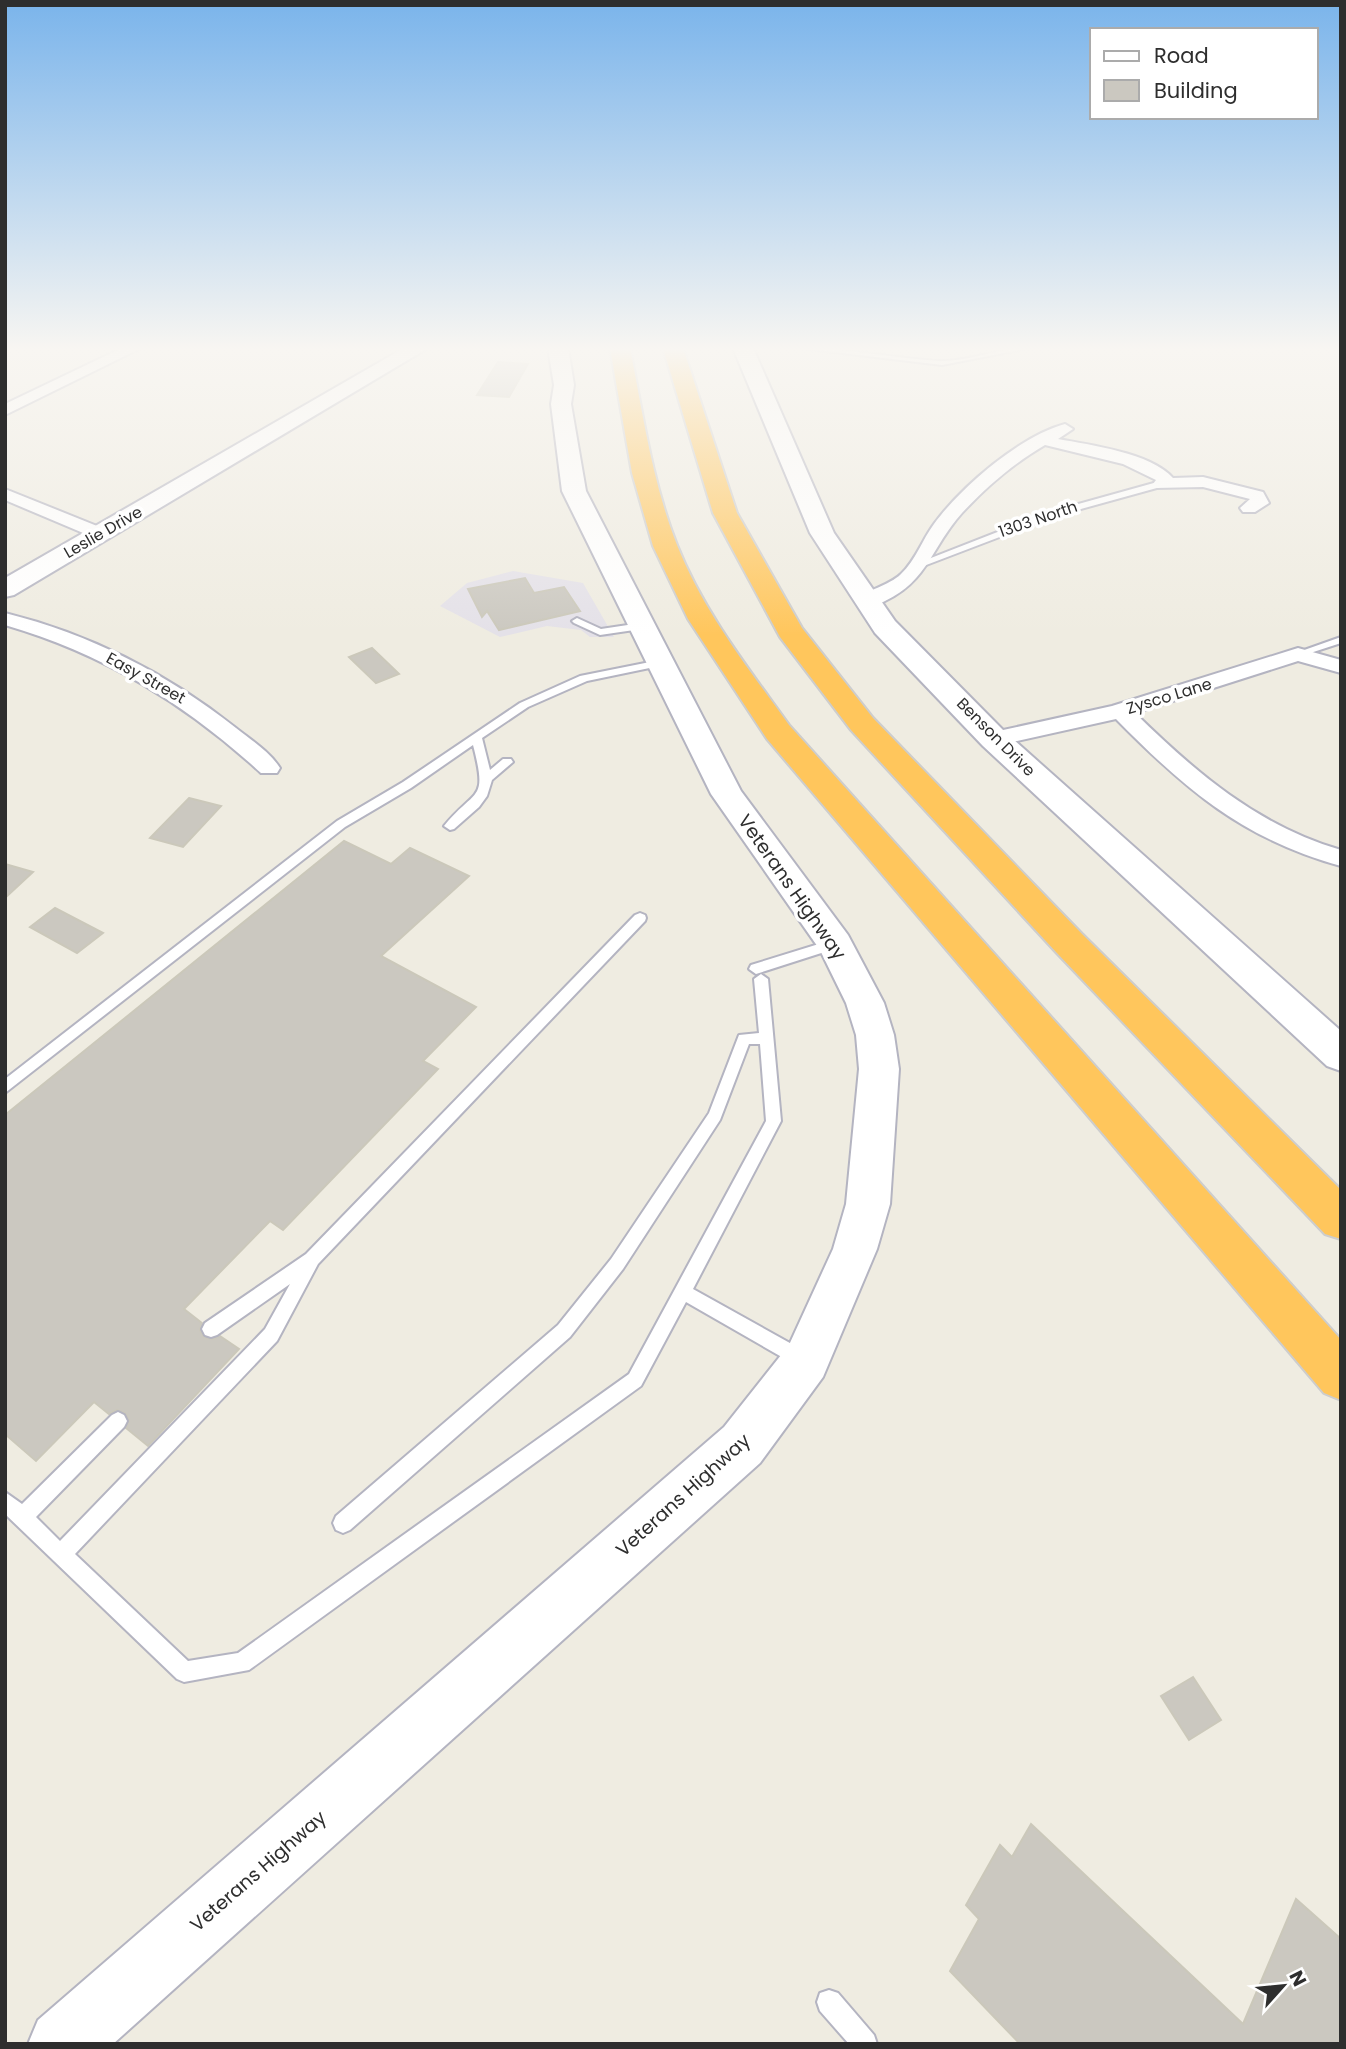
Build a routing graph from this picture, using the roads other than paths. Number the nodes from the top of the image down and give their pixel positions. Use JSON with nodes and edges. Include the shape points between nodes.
{"nodes":[{"id":1,"x":256,"y":444,"type":"edge"},
{"id":2,"x":567,"y":444,"type":"edge"},
{"id":3,"x":639,"y":444,"type":"edge"},
{"id":4,"x":703,"y":444,"type":"edge"},
{"id":5,"x":784,"y":444,"type":"edge"},
{"id":6,"x":1037,"y":444,"type":"edge"},
{"id":7,"x":1057,"y":444,"type":"edge"},
{"id":8,"x":1161,"y":484,"type":"junction"},
{"id":9,"x":5,"y":494,"type":"edge"},
{"id":10,"x":1249,"y":508,"type":"dead end"},
{"id":11,"x":101,"y":534,"type":"junction"},
{"id":12,"x":918,"y":565,"type":"junction"},
{"id":13,"x":5,"y":589,"type":"edge"},
{"id":14,"x":866,"y":602,"type":"junction"},
{"id":15,"x":5,"y":619,"type":"edge"},
{"id":16,"x":577,"y":621,"type":"dead end"},
{"id":17,"x":1341,"y":640,"type":"edge"},
{"id":18,"x":651,"y":645,"type":"junction"},
{"id":19,"x":1298,"y":654,"type":"junction"},
{"id":20,"x":1341,"y":667,"type":"edge"},
{"id":21,"x":1120,"y":711,"type":"junction"},
{"id":22,"x":477,"y":737,"type":"junction"},
{"id":23,"x":994,"y":739,"type":"junction"},
{"id":24,"x":507,"y":762,"type":"dead end"},
{"id":25,"x":269,"y":768,"type":"dead end"},
{"id":26,"x":487,"y":778,"type":"junction"},
{"id":27,"x":450,"y":826,"type":"dead end"},
{"id":28,"x":1341,"y":858,"type":"edge"},
{"id":29,"x":640,"y":918,"type":"dead end"},
{"id":30,"x":835,"y":944,"type":"junction"},
{"id":31,"x":766,"y":1038,"type":"junction"},
{"id":32,"x":1341,"y":1055,"type":"edge"},
{"id":33,"x":5,"y":1087,"type":"edge"},
{"id":34,"x":1341,"y":1220,"type":"edge"},
{"id":35,"x":312,"y":1259,"type":"junction"},
{"id":36,"x":682,"y":1292,"type":"junction"},
{"id":37,"x":211,"y":1329,"type":"dead end"},
{"id":38,"x":806,"y":1361,"type":"junction"},
{"id":39,"x":1341,"y":1376,"type":"edge"},
{"id":40,"x":117,"y":1421,"type":"dead end"},
{"id":41,"x":5,"y":1501,"type":"edge"},
{"id":42,"x":22,"y":1518,"type":"junction"},
{"id":43,"x":344,"y":1523,"type":"dead end"},
{"id":44,"x":61,"y":1554,"type":"junction"},
{"id":45,"x":829,"y":2002,"type":"dead end"},
{"id":46,"x":62,"y":2044,"type":"edge"},
{"id":47,"x":865,"y":2044,"type":"edge"}],
"edges":[{"from":1,"to":11,"type":"street","name":"Leslie Drive"},
{"from":2,"to":18,"type":"street","name":"Veterans Highway","via":[[574,491]]},
{"from":3,"to":39,"type":"highway","via":[[665,547],[705,624],[778,732]]},
{"from":4,"to":34,"type":"highway","via":[[725,513],[790,631],[862,724]]},
{"from":5,"to":14,"type":"street","name":"Benson Drive","via":[[822,533]]},
{"from":6,"to":12,"type":"street","via":[[972,492],[934,535]]},
{"from":7,"to":8,"type":"street","via":[[1154,470],[1164,475]]},
{"from":8,"to":10,"type":"street","via":[[1203,482],[1257,496],[1261,503]]},
{"from":8,"to":12,"type":"lane","name":"1303 North","via":[[1049,515]]},
{"from":9,"to":11,"type":"street"},
{"from":11,"to":13,"type":"street","name":"Leslie Drive"},
{"from":12,"to":14,"type":"street","via":[[891,591]]},
{"from":14,"to":23,"type":"street","name":"Benson Drive","via":[[884,627]]},
{"from":15,"to":25,"type":"street","name":"Easy Street","via":[[67,636],[161,683],[228,729]]},
{"from":16,"to":18,"type":"lane"},
{"from":17,"to":19,"type":"lane"},
{"from":18,"to":22,"type":"lane","via":[[524,705]]},
{"from":18,"to":30,"type":"street","name":"Veterans Highway","via":[[727,794]]},
{"from":19,"to":20,"type":"street"},
{"from":19,"to":21,"type":"street","name":"Zysco Lane"},
{"from":21,"to":23,"type":"street","name":"Zysco Lane"},
{"from":21,"to":28,"type":"street","via":[[1183,774],[1225,803],[1290,843]]},
{"from":22,"to":26,"type":"lane"},
{"from":22,"to":33,"type":"lane","via":[[341,824]]},
{"from":23,"to":32,"type":"street","name":"Benson Drive"},
{"from":24,"to":26,"type":"lane"},
{"from":26,"to":27,"type":"lane","via":[[483,798]]},
{"from":29,"to":35,"type":"lane"},
{"from":30,"to":31,"type":"lane","via":[[758,974]]},
{"from":30,"to":38,"type":"street","name":"Veterans Highway","via":[[865,1003],[875,1035],[877,1109],[869,1204],[855,1249]]},
{"from":31,"to":36,"type":"lane","via":[[774,1121]]},
{"from":31,"to":43,"type":"lane","via":[[744,1039],[715,1116],[617,1264],[564,1331]]},
{"from":35,"to":37,"type":"lane"},
{"from":35,"to":44,"type":"lane","via":[[271,1335]]},
{"from":36,"to":38,"type":"lane"},
{"from":36,"to":44,"type":"lane","via":[[635,1380],[242,1663],[184,1672]]},
{"from":38,"to":46,"type":"street","name":"Veterans Highway","via":[[742,1445]]},
{"from":40,"to":42,"type":"lane"},
{"from":41,"to":42,"type":"lane"},
{"from":42,"to":44,"type":"lane"},
{"from":45,"to":47,"type":"lane"}]}
